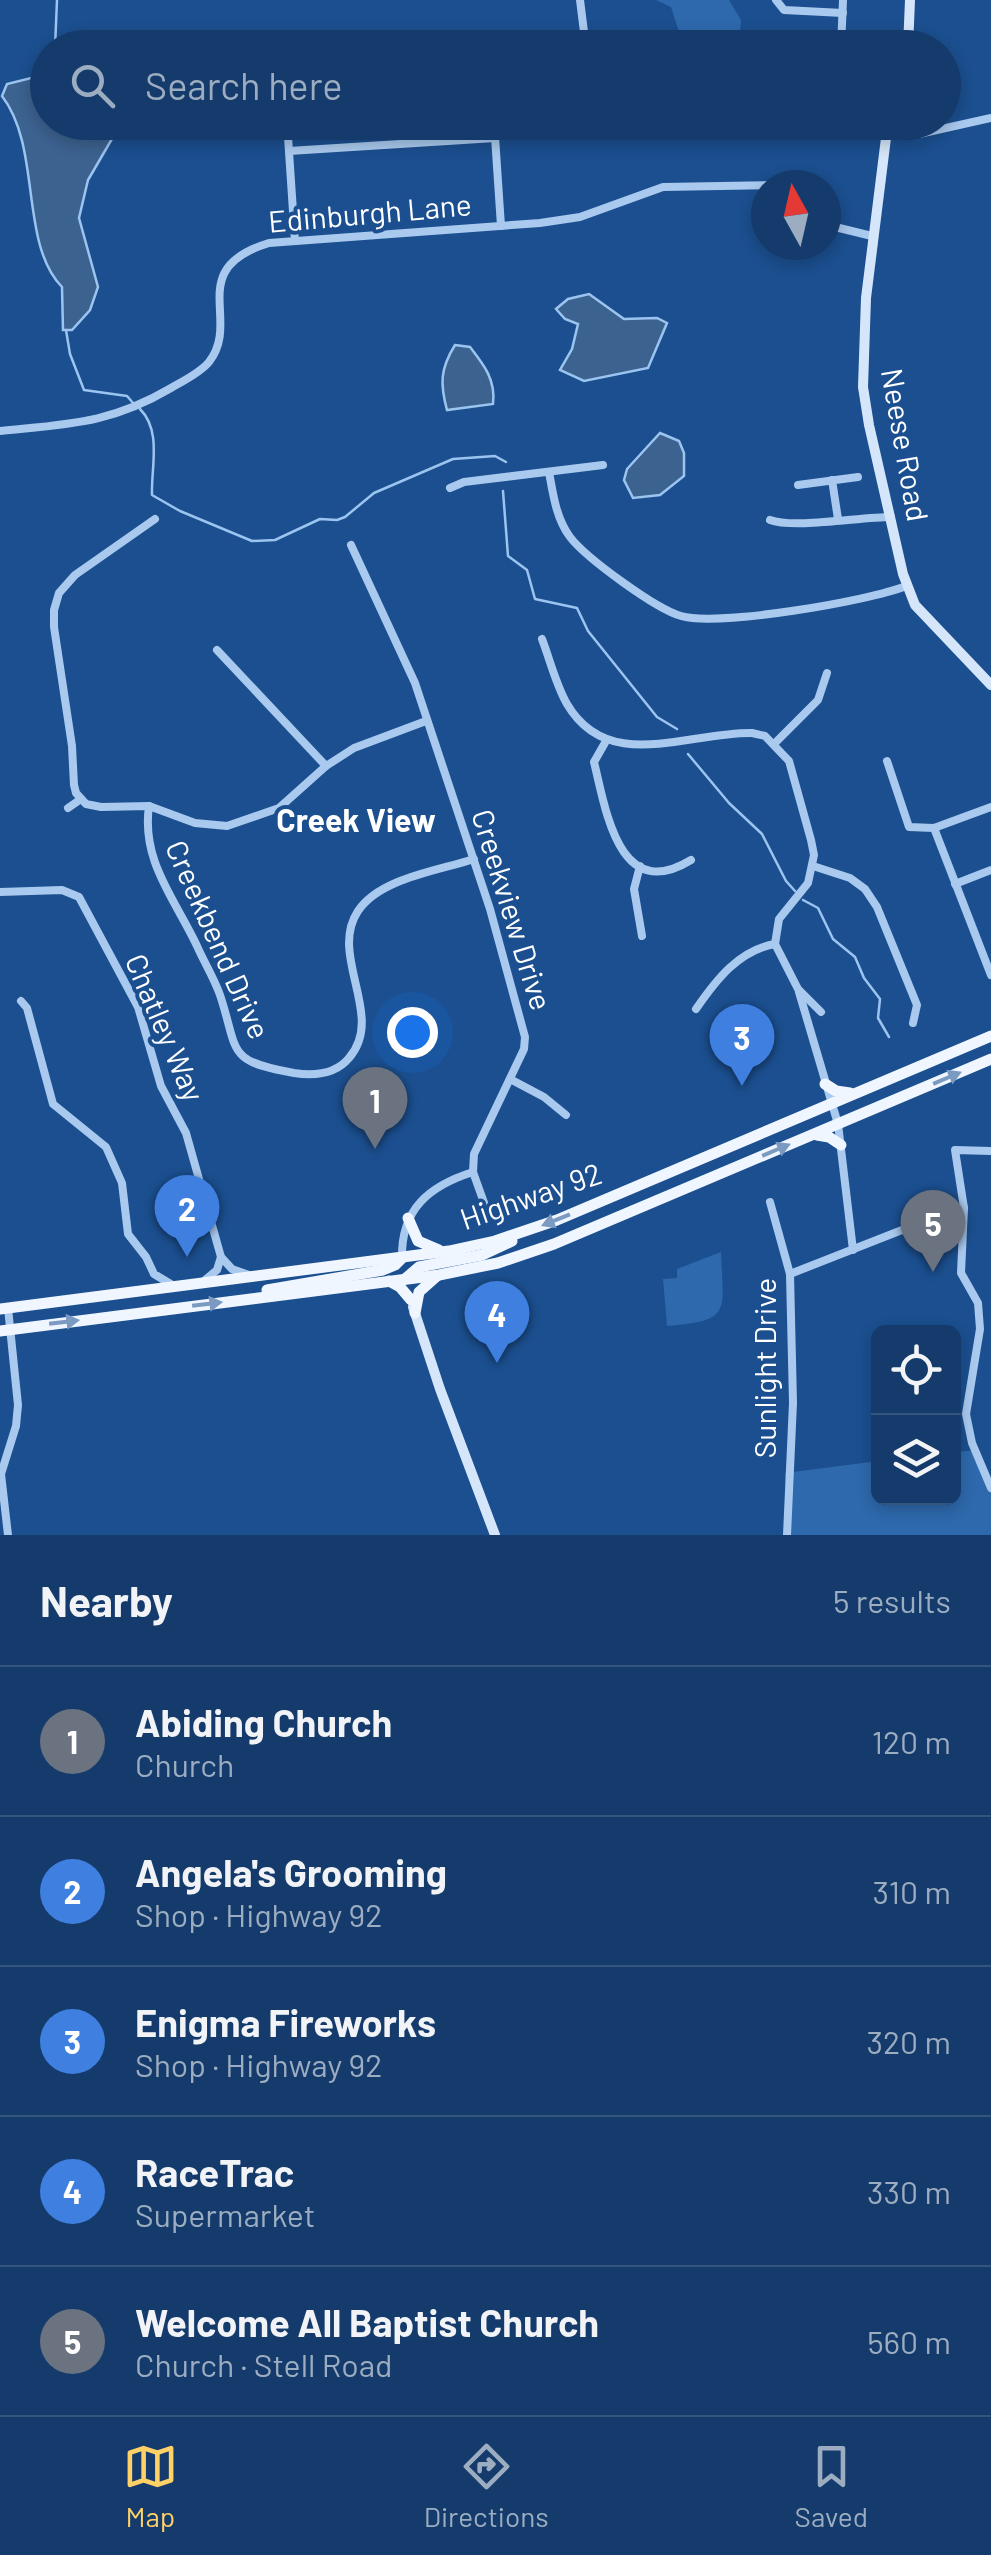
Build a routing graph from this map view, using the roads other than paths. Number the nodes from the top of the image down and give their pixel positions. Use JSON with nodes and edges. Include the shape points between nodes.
{"nodes":[{"id":1,"x":580,"y":0,"type":"edge"},
{"id":2,"x":776,"y":0,"type":"edge"},
{"id":3,"x":843,"y":0,"type":"edge"},
{"id":4,"x":910,"y":0,"type":"edge"},
{"id":5,"x":843,"y":13,"type":"junction"},
{"id":6,"x":584,"y":30,"type":"edge"},
{"id":7,"x":842,"y":30,"type":"edge"},
{"id":8,"x":909,"y":30,"type":"edge"},
{"id":9,"x":991,"y":118,"type":"edge"},
{"id":10,"x":961,"y":125,"type":"edge"},
{"id":11,"x":288,"y":140,"type":"edge"},
{"id":12,"x":466,"y":140,"type":"edge"},
{"id":13,"x":495,"y":140,"type":"edge"},
{"id":14,"x":885,"y":140,"type":"edge"},
{"id":15,"x":289,"y":152,"type":"junction"},
{"id":16,"x":751,"y":185,"type":"edge"},
{"id":17,"x":500,"y":226,"type":"junction"},
{"id":18,"x":841,"y":228,"type":"edge"},
{"id":19,"x":872,"y":236,"type":"junction"},
{"id":20,"x":295,"y":240,"type":"junction"},
{"id":21,"x":0,"y":430,"type":"edge"},
{"id":22,"x":603,"y":465,"type":"dead end"},
{"id":23,"x":550,"y":472,"type":"junction"},
{"id":24,"x":858,"y":477,"type":"dead end"},
{"id":25,"x":832,"y":480,"type":"junction"},
{"id":26,"x":798,"y":485,"type":"dead end"},
{"id":27,"x":450,"y":488,"type":"dead end"},
{"id":28,"x":891,"y":517,"type":"junction"},
{"id":29,"x":838,"y":519,"type":"junction"},
{"id":30,"x":154,"y":520,"type":"dead end"},
{"id":31,"x":770,"y":520,"type":"dead end"},
{"id":32,"x":351,"y":545,"type":"dead end"},
{"id":33,"x":906,"y":586,"type":"junction"},
{"id":34,"x":542,"y":639,"type":"dead end"},
{"id":35,"x":217,"y":650,"type":"dead end"},
{"id":36,"x":827,"y":673,"type":"dead end"},
{"id":37,"x":991,"y":685,"type":"edge"},
{"id":38,"x":426,"y":721,"type":"junction"},
{"id":39,"x":606,"y":741,"type":"junction"},
{"id":40,"x":774,"y":744,"type":"junction"},
{"id":41,"x":887,"y":761,"type":"dead end"},
{"id":42,"x":326,"y":766,"type":"junction"},
{"id":43,"x":81,"y":799,"type":"junction"},
{"id":44,"x":149,"y":806,"type":"junction"},
{"id":45,"x":991,"y":807,"type":"edge"},
{"id":46,"x":68,"y":808,"type":"dead end"},
{"id":47,"x":934,"y":828,"type":"junction"},
{"id":48,"x":474,"y":859,"type":"junction"},
{"id":49,"x":690,"y":860,"type":"dead end"},
{"id":50,"x":640,"y":866,"type":"junction"},
{"id":51,"x":813,"y":866,"type":"junction"},
{"id":52,"x":991,"y":870,"type":"edge"},
{"id":53,"x":955,"y":884,"type":"junction"},
{"id":54,"x":0,"y":892,"type":"edge"},
{"id":55,"x":642,"y":936,"type":"dead end"},
{"id":56,"x":775,"y":944,"type":"junction"},
{"id":57,"x":991,"y":974,"type":"edge"},
{"id":58,"x":798,"y":990,"type":"junction"},
{"id":59,"x":21,"y":1002,"type":"dead end"},
{"id":60,"x":696,"y":1009,"type":"dead end"},
{"id":61,"x":821,"y":1012,"type":"dead end"},
{"id":62,"x":913,"y":1023,"type":"dead end"},
{"id":63,"x":991,"y":1036,"type":"edge"},
{"id":64,"x":991,"y":1059,"type":"edge"},
{"id":65,"x":510,"y":1079,"type":"junction"},
{"id":66,"x":825,"y":1084,"type":"junction"},
{"id":67,"x":859,"y":1092,"type":"junction"},
{"id":68,"x":831,"y":1104,"type":"junction"},
{"id":69,"x":566,"y":1114,"type":"dead end"},
{"id":70,"x":838,"y":1124,"type":"junction"},
{"id":71,"x":812,"y":1135,"type":"junction"},
{"id":72,"x":841,"y":1146,"type":"junction"},
{"id":73,"x":991,"y":1151,"type":"edge"},
{"id":74,"x":473,"y":1172,"type":"junction"},
{"id":75,"x":770,"y":1202,"type":"dead end"},
{"id":76,"x":964,"y":1208,"type":"junction"},
{"id":77,"x":487,"y":1211,"type":"dead end"},
{"id":78,"x":408,"y":1218,"type":"junction"},
{"id":79,"x":524,"y":1232,"type":"junction"},
{"id":80,"x":853,"y":1250,"type":"junction"},
{"id":81,"x":448,"y":1252,"type":"junction"},
{"id":82,"x":221,"y":1257,"type":"junction"},
{"id":83,"x":402,"y":1258,"type":"junction"},
{"id":84,"x":152,"y":1271,"type":"junction"},
{"id":85,"x":790,"y":1274,"type":"junction"},
{"id":86,"x":439,"y":1275,"type":"junction"},
{"id":87,"x":253,"y":1276,"type":"junction"},
{"id":88,"x":405,"y":1279,"type":"junction"},
{"id":89,"x":389,"y":1281,"type":"junction"},
{"id":90,"x":198,"y":1284,"type":"junction"},
{"id":91,"x":176,"y":1286,"type":"junction"},
{"id":92,"x":137,"y":1292,"type":"junction"},
{"id":93,"x":245,"y":1299,"type":"junction"},
{"id":94,"x":978,"y":1303,"type":"junction"},
{"id":95,"x":413,"y":1307,"type":"junction"},
{"id":96,"x":991,"y":1307,"type":"edge"},
{"id":97,"x":4,"y":1308,"type":"edge"},
{"id":98,"x":5,"y":1330,"type":"edge"},
{"id":99,"x":990,"y":1483,"type":"edge"},
{"id":100,"x":8,"y":1535,"type":"edge"},
{"id":101,"x":495,"y":1535,"type":"edge"},
{"id":102,"x":787,"y":1535,"type":"edge"}],
"edges":[{"from":1,"to":6,"type":"street"},
{"from":2,"to":5,"type":"street","via":[[784,10]]},
{"from":3,"to":5,"type":"street"},
{"from":4,"to":8,"type":"street"},
{"from":5,"to":7,"type":"street"},
{"from":9,"to":10,"type":"street"},
{"from":11,"to":15,"type":"street"},
{"from":12,"to":15,"type":"street"},
{"from":13,"to":17,"type":"street"},
{"from":14,"to":19,"type":"street","name":"Neese Road"},
{"from":15,"to":20,"type":"street"},
{"from":16,"to":17,"type":"street","name":"Edinburgh Lane","via":[[664,186],[580,217]]},
{"from":17,"to":20,"type":"street","name":"Edinburgh Lane"},
{"from":18,"to":19,"type":"street"},
{"from":19,"to":28,"type":"street","name":"Neese Road","via":[[863,387]]},
{"from":20,"to":21,"type":"street","name":"Edinburgh Lane","via":[[269,242],[236,257],[219,286],[219,332],[208,362],[156,396],[115,416]]},
{"from":22,"to":23,"type":"street"},
{"from":23,"to":27,"type":"street"},
{"from":23,"to":33,"type":"street","via":[[570,537],[679,616],[716,620]]},
{"from":24,"to":25,"type":"street"},
{"from":25,"to":26,"type":"street"},
{"from":25,"to":29,"type":"street"},
{"from":28,"to":29,"type":"street"},
{"from":28,"to":33,"type":"street","name":"Neese Road"},
{"from":29,"to":31,"type":"street","via":[[784,525]]},
{"from":30,"to":43,"type":"street","via":[[75,575],[55,601],[74,785]]},
{"from":32,"to":38,"type":"street","name":"Creekview Drive","via":[[408,665]]},
{"from":33,"to":37,"type":"street","name":"Neese Road","via":[[920,612]]},
{"from":34,"to":39,"type":"street","via":[[566,702]]},
{"from":35,"to":42,"type":"street"},
{"from":36,"to":40,"type":"street","via":[[818,700]]},
{"from":38,"to":42,"type":"street"},
{"from":38,"to":48,"type":"street","name":"Creekview Drive"},
{"from":39,"to":40,"type":"street","via":[[632,746],[752,733]]},
{"from":39,"to":50,"type":"street","via":[[594,762],[604,802],[621,853]]},
{"from":40,"to":51,"type":"street","via":[[789,761]]},
{"from":41,"to":47,"type":"street","via":[[908,828]]},
{"from":42,"to":44,"type":"street","via":[[279,808],[227,826],[195,823]]},
{"from":43,"to":44,"type":"street","via":[[101,807]]},
{"from":43,"to":46,"type":"street"},
{"from":44,"to":48,"type":"street","name":"Creekbend Drive","via":[[152,861],[217,988],[232,1043],[252,1064],[306,1075],[342,1066],[362,1030],[350,943],[360,909],[393,885]]},
{"from":45,"to":47,"type":"street"},
{"from":47,"to":53,"type":"street"},
{"from":48,"to":65,"type":"street","name":"Creekview Drive","via":[[525,1037]]},
{"from":49,"to":50,"type":"street","via":[[660,873]]},
{"from":50,"to":55,"type":"street","via":[[634,888]]},
{"from":51,"to":56,"type":"street","via":[[808,883],[778,919]]},
{"from":51,"to":62,"type":"street","via":[[850,878],[877,907],[917,1005]]},
{"from":52,"to":53,"type":"street"},
{"from":53,"to":57,"type":"street"},
{"from":54,"to":82,"type":"street","name":"Chatley Way","via":[[62,890],[84,905],[138,1007],[161,1086],[186,1133]]},
{"from":56,"to":58,"type":"street"},
{"from":56,"to":60,"type":"street","via":[[746,954]]},
{"from":58,"to":61,"type":"street"},
{"from":58,"to":66,"type":"street"},
{"from":59,"to":84,"type":"street","via":[[53,1104],[116,1163],[128,1234]]},
{"from":63,"to":67,"type":"main road","name":"Highway 92"},
{"from":70,"to":64,"type":"main road","name":"Highway 92","one_way":true},
{"from":65,"to":69,"type":"street"},
{"from":65,"to":74,"type":"street","name":"Creekview Drive","via":[[474,1154]]},
{"from":66,"to":67,"type":"main road"},
{"from":66,"to":68,"type":"street"},
{"from":67,"to":68,"type":"main road","name":"Highway 92"},
{"from":68,"to":70,"type":"street"},
{"from":68,"to":79,"type":"main road","name":"Highway 92","one_way":true},
{"from":70,"to":71,"type":"main road","name":"Highway 92"},
{"from":70,"to":72,"type":"street"},
{"from":71,"to":72,"type":"main road","via":[[829,1136]]},
{"from":86,"to":71,"type":"main road","name":"Highway 92","one_way":true,"via":[[534,1252]]},
{"from":72,"to":80,"type":"street"},
{"from":73,"to":76,"type":"street","via":[[955,1150]]},
{"from":74,"to":77,"type":"street"},
{"from":74,"to":78,"type":"street","via":[[431,1189]]},
{"from":75,"to":85,"type":"street","name":"Sunlight Drive"},
{"from":76,"to":80,"type":"street"},
{"from":76,"to":94,"type":"street","via":[[962,1273]]},
{"from":78,"to":81,"type":"main road","via":[[418,1241]]},
{"from":78,"to":83,"type":"street"},
{"from":79,"to":81,"type":"main road","name":"Highway 92"},
{"from":79,"to":88,"type":"main road","via":[[489,1253],[422,1266]]},
{"from":80,"to":85,"type":"street"},
{"from":81,"to":83,"type":"main road","name":"Highway 92"},
{"from":82,"to":87,"type":"street"},
{"from":82,"to":90,"type":"street","via":[[215,1273]]},
{"from":83,"to":87,"type":"main road","name":"Highway 92"},
{"from":83,"to":88,"type":"street"},
{"from":83,"to":93,"type":"main road","via":[[384,1270]]},
{"from":84,"to":91,"type":"street"},
{"from":84,"to":92,"type":"street"},
{"from":85,"to":102,"type":"street","name":"Sunlight Drive"},
{"from":86,"to":88,"type":"main road","name":"Highway 92"},
{"from":86,"to":95,"type":"main road"},
{"from":87,"to":90,"type":"main road","name":"Highway 92"},
{"from":88,"to":89,"type":"main road","name":"Highway 92"},
{"from":88,"to":95,"type":"street"},
{"from":89,"to":93,"type":"main road","name":"Highway 92"},
{"from":89,"to":95,"type":"main road"},
{"from":90,"to":91,"type":"main road","name":"Highway 92"},
{"from":91,"to":92,"type":"main road","name":"Highway 92"},
{"from":92,"to":97,"type":"main road","name":"Highway 92"},
{"from":98,"to":93,"type":"main road","name":"Highway 92","one_way":true},
{"from":94,"to":96,"type":"street"},
{"from":94,"to":99,"type":"street","via":[[979,1347],[966,1414]]},
{"from":95,"to":101,"type":"street"},
{"from":97,"to":98,"type":"street"},
{"from":98,"to":100,"type":"street","via":[[18,1405],[1,1474]]}]}
